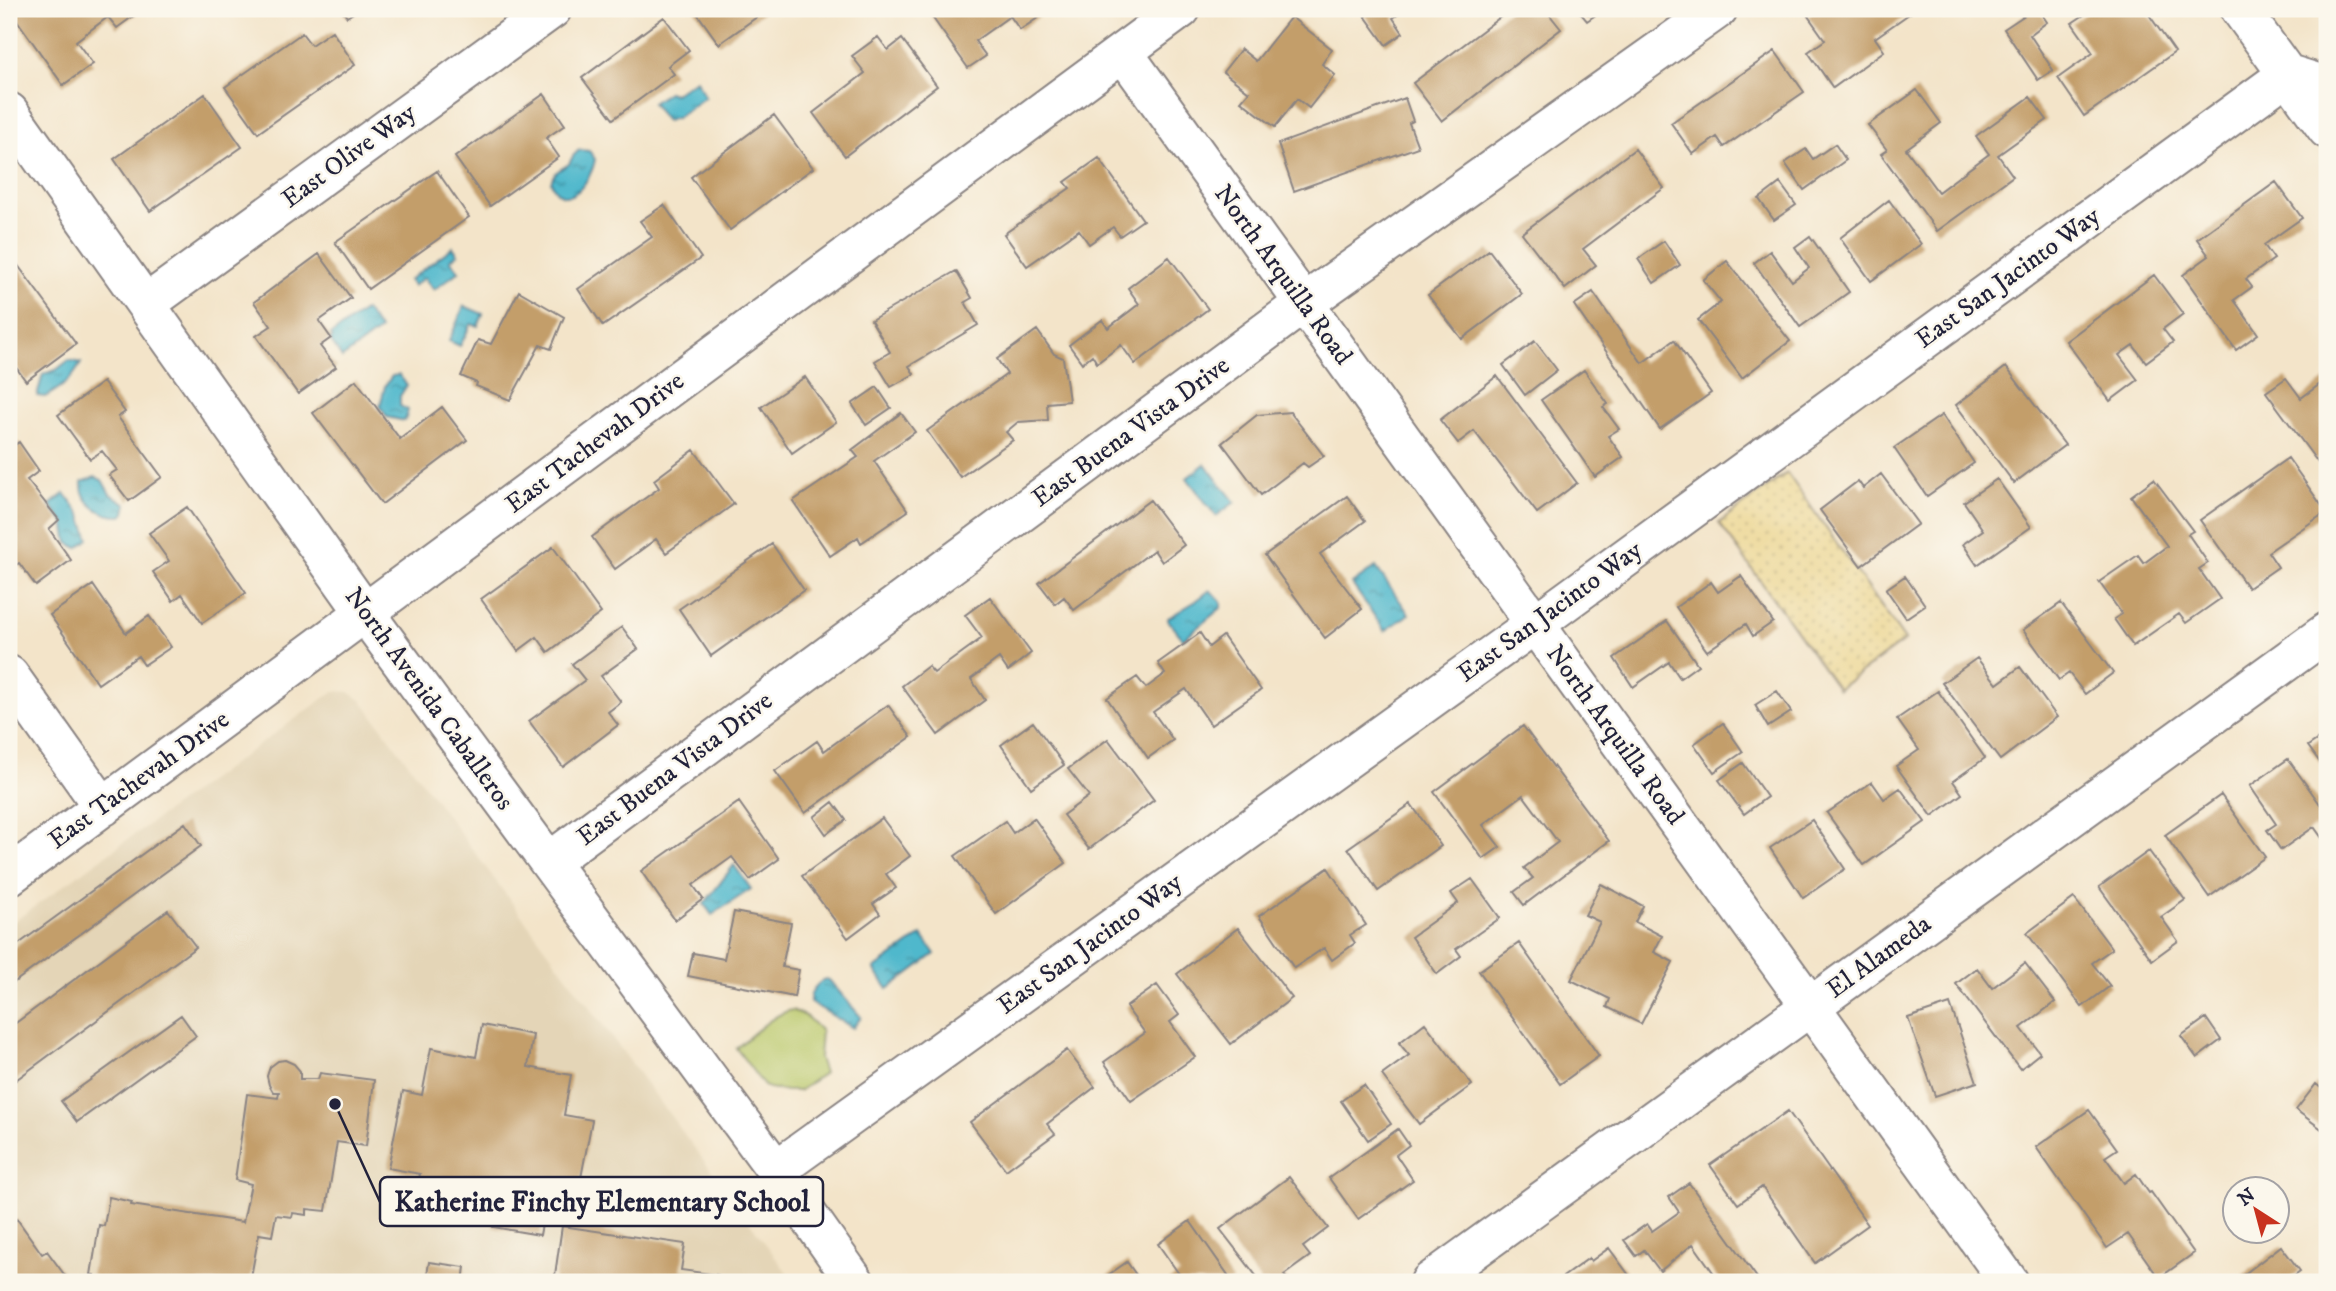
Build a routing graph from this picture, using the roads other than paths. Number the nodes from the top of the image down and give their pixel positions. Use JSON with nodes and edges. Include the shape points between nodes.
{"nodes":[{"id":1,"x":552,"y":9,"type":"edge"},
{"id":2,"x":1181,"y":9,"type":"edge"},
{"id":3,"x":1718,"y":9,"type":"edge"},
{"id":4,"x":2241,"y":9,"type":"edge"},
{"id":5,"x":1123,"y":51,"type":"junction"},
{"id":6,"x":2288,"y":74,"type":"junction"},
{"id":7,"x":2327,"y":86,"type":"edge"},
{"id":8,"x":9,"y":112,"type":"edge"},
{"id":9,"x":2327,"y":129,"type":"edge"},
{"id":10,"x":146,"y":304,"type":"junction"},
{"id":11,"x":1303,"y":304,"type":"junction"},
{"id":12,"x":365,"y":613,"type":"junction"},
{"id":13,"x":1535,"y":624,"type":"junction"},
{"id":14,"x":2327,"y":632,"type":"edge"},
{"id":15,"x":9,"y":676,"type":"edge"},
{"id":16,"x":103,"y":807,"type":"junction"},
{"id":17,"x":549,"y":862,"type":"junction"},
{"id":18,"x":9,"y":876,"type":"edge"},
{"id":19,"x":1811,"y":1006,"type":"junction"},
{"id":20,"x":776,"y":1170,"type":"junction"},
{"id":21,"x":855,"y":1282,"type":"edge"},
{"id":22,"x":1430,"y":1282,"type":"edge"},
{"id":23,"x":2009,"y":1282,"type":"edge"}],
"edges":[{"from":1,"to":10,"type":"street","name":"East Olive Way"},
{"from":2,"to":5,"type":"street","name":"East Tachevah Drive"},
{"from":3,"to":11,"type":"street","name":"East Buena Vista Drive"},
{"from":4,"to":6,"type":"street"},
{"from":5,"to":11,"type":"street","name":"North Arquilla Road"},
{"from":5,"to":12,"type":"street","name":"East Tachevah Drive"},
{"from":6,"to":7,"type":"street"},
{"from":6,"to":9,"type":"street"},
{"from":6,"to":13,"type":"street","name":"East San Jacinto Way"},
{"from":8,"to":10,"type":"street","name":"North Avenida Caballeros"},
{"from":10,"to":12,"type":"street","name":"North Avenida Caballeros"},
{"from":11,"to":13,"type":"street","name":"North Arquilla Road"},
{"from":11,"to":17,"type":"street","name":"East Buena Vista Drive"},
{"from":12,"to":16,"type":"street","name":"East Tachevah Drive"},
{"from":12,"to":17,"type":"street","name":"North Avenida Caballeros"},
{"from":13,"to":19,"type":"street","name":"North Arquilla Road"},
{"from":13,"to":20,"type":"street","name":"East San Jacinto Way"},
{"from":14,"to":19,"type":"street","name":"El Alameda"},
{"from":15,"to":16,"type":"street"},
{"from":16,"to":18,"type":"street","name":"East Tachevah Drive"},
{"from":17,"to":20,"type":"street","name":"North Avenida Caballeros"},
{"from":19,"to":22,"type":"street","name":"El Alameda"},
{"from":19,"to":23,"type":"street","name":"North Arquilla Road"},
{"from":20,"to":21,"type":"street","name":"North Avenida Caballeros"}]}
